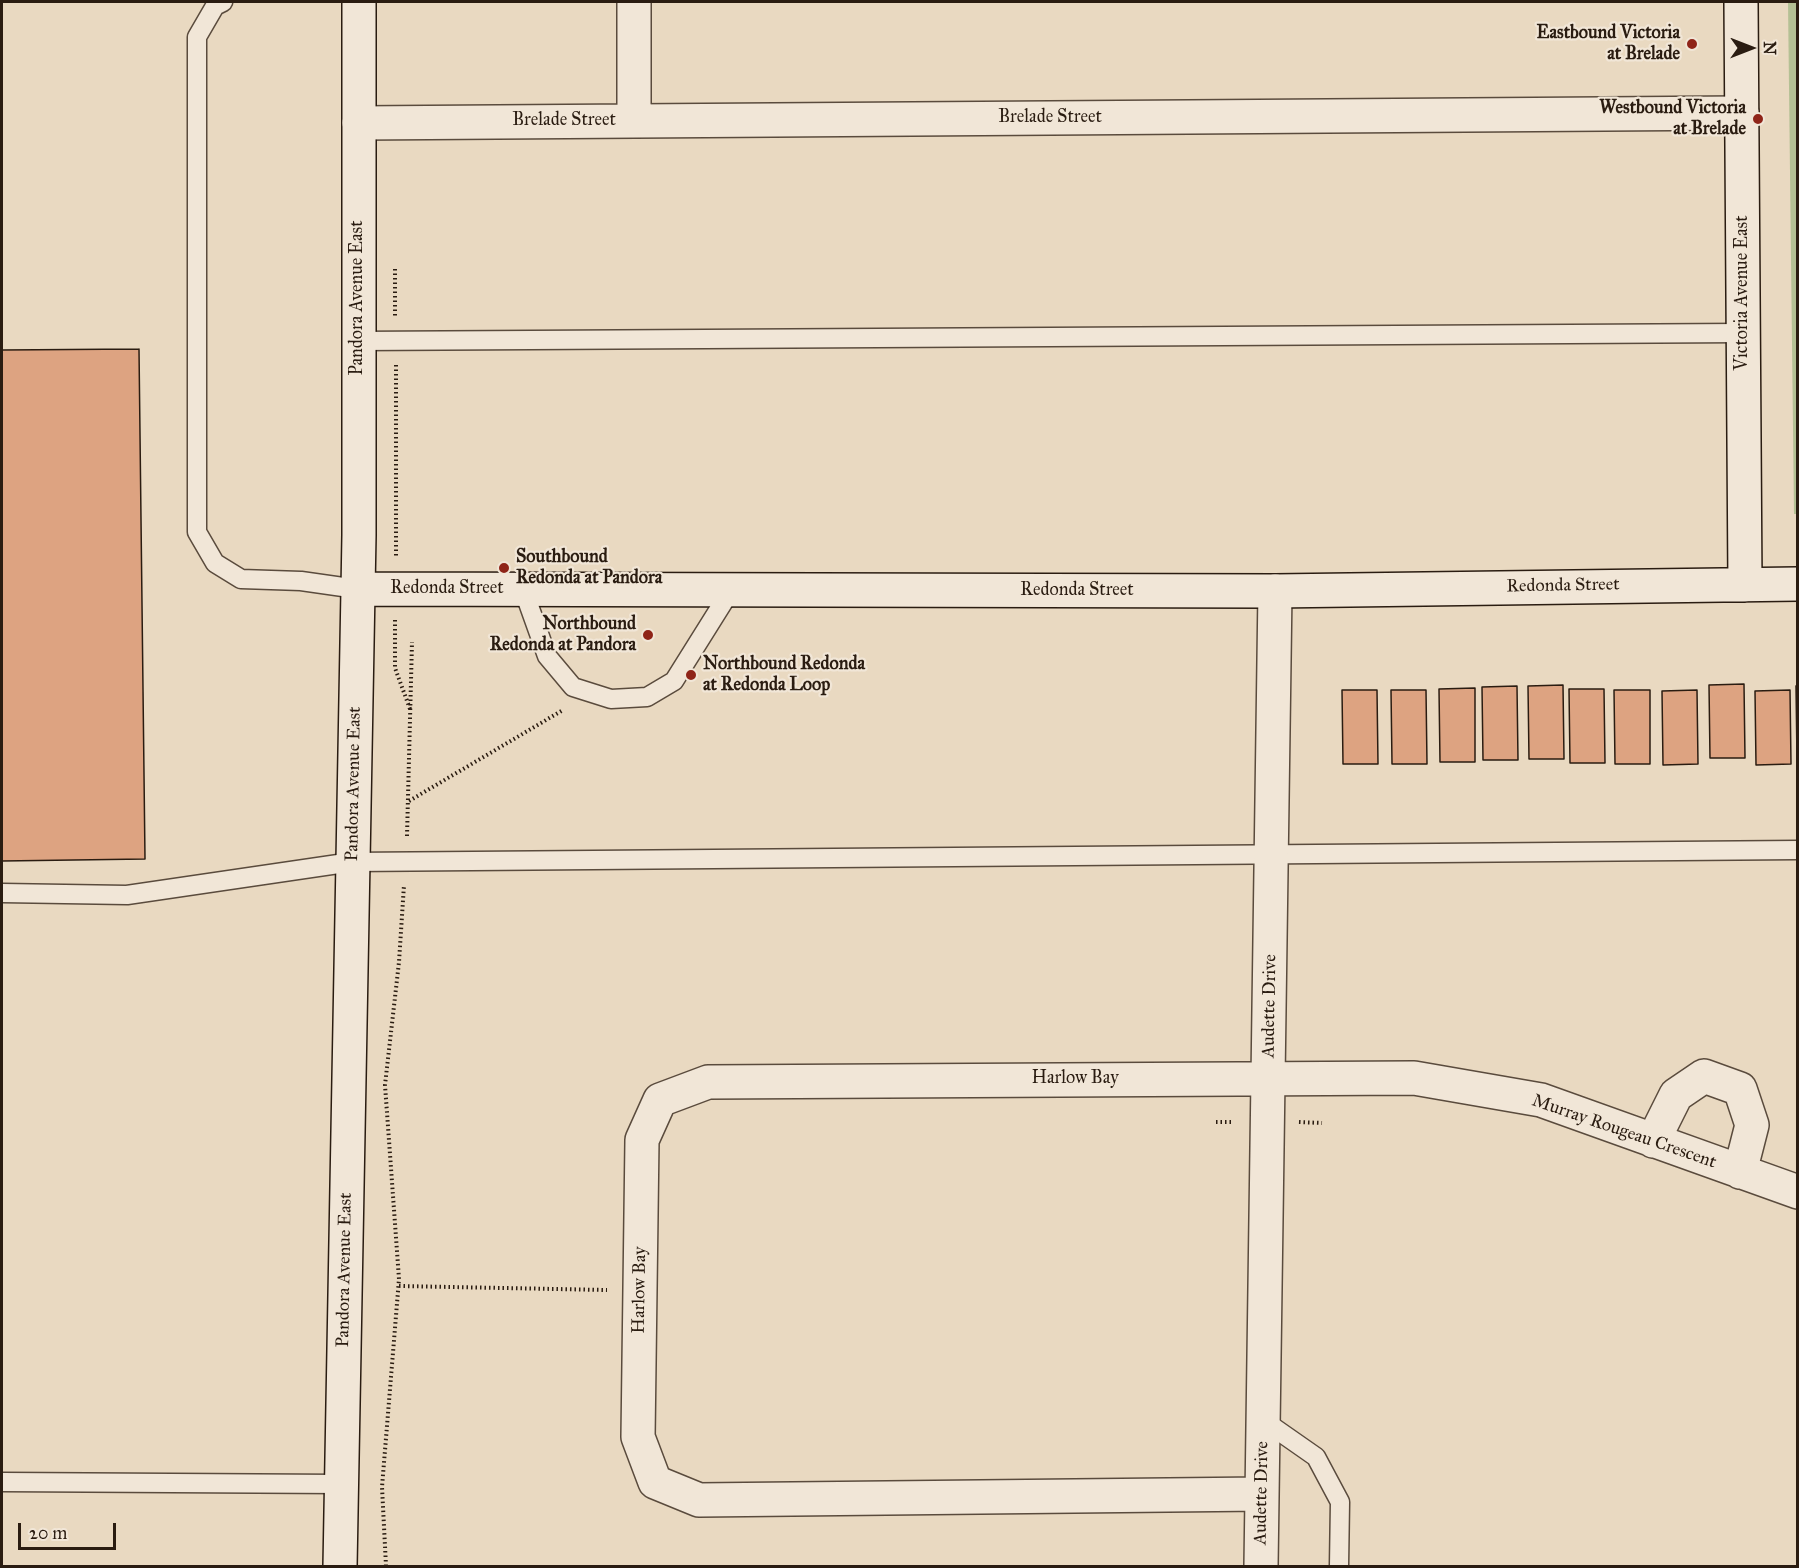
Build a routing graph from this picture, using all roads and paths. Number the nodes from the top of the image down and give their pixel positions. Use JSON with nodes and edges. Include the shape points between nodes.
{"nodes":[{"id":1,"x":223,"y":2,"type":"edge"},
{"id":2,"x":359,"y":2,"type":"edge"},
{"id":3,"x":634,"y":2,"type":"edge"},
{"id":4,"x":1741,"y":2,"type":"edge"},
{"id":5,"x":1742,"y":113,"type":"junction"},
{"id":6,"x":634,"y":121,"type":"junction"},
{"id":7,"x":359,"y":123,"type":"junction"},
{"id":8,"x":1743,"y":333,"type":"junction"},
{"id":9,"x":358,"y":341,"type":"junction"},
{"id":10,"x":1797,"y":584,"type":"edge"},
{"id":11,"x":1745,"y":585,"type":"junction"},
{"id":12,"x":357,"y":589,"type":"junction"},
{"id":13,"x":523,"y":589,"type":"junction"},
{"id":14,"x":731,"y":590,"type":"junction"},
{"id":15,"x":1275,"y":591,"type":"junction"},
{"id":16,"x":412,"y":642,"type":"dead end"},
{"id":17,"x":592,"y":693,"type":"junction"},
{"id":18,"x":408,"y":801,"type":"junction"},
{"id":19,"x":1797,"y":850,"type":"edge"},
{"id":20,"x":1273,"y":855,"type":"junction"},
{"id":21,"x":352,"y":861,"type":"junction"},
{"id":22,"x":406,"y":861,"type":"junction"},
{"id":23,"x":2,"y":893,"type":"edge"},
{"id":24,"x":1268,"y":1078,"type":"junction"},
{"id":25,"x":1653,"y":1141,"type":"junction"},
{"id":26,"x":1740,"y":1172,"type":"junction"},
{"id":27,"x":1797,"y":1192,"type":"edge"},
{"id":28,"x":399,"y":1286,"type":"junction"},
{"id":29,"x":640,"y":1291,"type":"junction"},
{"id":30,"x":1263,"y":1420,"type":"junction"},
{"id":31,"x":2,"y":1482,"type":"edge"},
{"id":32,"x":341,"y":1484,"type":"junction"},
{"id":33,"x":1262,"y":1494,"type":"junction"},
{"id":34,"x":340,"y":1566,"type":"edge"},
{"id":35,"x":387,"y":1566,"type":"edge"},
{"id":36,"x":1261,"y":1566,"type":"edge"},
{"id":37,"x":1339,"y":1566,"type":"edge"}],
"edges":[{"from":1,"to":12,"type":"lane","via":[[214,6],[197,37],[197,532],[214,563],[241,579],[301,581]]},
{"from":2,"to":7,"type":"street","name":"Pandora Avenue East"},
{"from":3,"to":6,"type":"street"},
{"from":4,"to":5,"type":"street","name":"Victoria Avenue East"},
{"from":5,"to":6,"type":"street","name":"Brelade Street"},
{"from":5,"to":8,"type":"street","name":"Victoria Avenue East"},
{"from":6,"to":7,"type":"street","name":"Brelade Street"},
{"from":7,"to":9,"type":"street","name":"Pandora Avenue East"},
{"from":8,"to":9,"type":"lane"},
{"from":8,"to":11,"type":"street","name":"Victoria Avenue East"},
{"from":9,"to":12,"type":"street","name":"Pandora Avenue East"},
{"from":10,"to":11,"type":"street","name":"Redonda Street"},
{"from":11,"to":15,"type":"street","name":"Redonda Street"},
{"from":12,"to":13,"type":"street","name":"Redonda Street"},
{"from":12,"to":21,"type":"street","name":"Pandora Avenue East"},
{"from":13,"to":14,"type":"street","name":"Redonda Street"},
{"from":13,"to":17,"type":"lane","via":[[547,656],[573,687]]},
{"from":14,"to":15,"type":"street","name":"Redonda Street"},
{"from":14,"to":17,"type":"lane","via":[[674,681],[647,697],[610,699]]},
{"from":15,"to":20,"type":"street","name":"Audette Drive"},
{"from":16,"to":18,"type":"path"},
{"from":17,"to":18,"type":"path"},
{"from":18,"to":22,"type":"path"},
{"from":19,"to":20,"type":"lane"},
{"from":20,"to":22,"type":"lane"},
{"from":20,"to":24,"type":"street","name":"Audette Drive"},
{"from":21,"to":22,"type":"lane"},
{"from":21,"to":23,"type":"lane","via":[[127,895]]},
{"from":21,"to":32,"type":"street","name":"Pandora Avenue East"},
{"from":22,"to":28,"type":"path","via":[[385,1086]]},
{"from":24,"to":25,"type":"street","name":"Murray Rougeau Crescent","via":[[1414,1078],[1541,1100]]},
{"from":24,"to":29,"type":"street","name":"Harlow Bay","via":[[708,1082],[660,1100],[642,1140]]},
{"from":24,"to":30,"type":"street","name":"Audette Drive"},
{"from":25,"to":26,"type":"street","name":"Murray Rougeau Crescent"},
{"from":25,"to":26,"type":"street","via":[[1676,1095],[1704,1076],[1740,1089],[1752,1125]]},
{"from":26,"to":27,"type":"street","name":"Murray Rougeau Crescent"},
{"from":28,"to":29,"type":"path"},
{"from":28,"to":35,"type":"path","via":[[382,1487]]},
{"from":29,"to":33,"type":"street","name":"Harlow Bay","via":[[638,1437],[655,1482],[699,1500]]},
{"from":30,"to":33,"type":"street","name":"Audette Drive"},
{"from":30,"to":37,"type":"lane","name":"Audette Drive","via":[[1316,1457],[1340,1502]]},
{"from":31,"to":32,"type":"lane"},
{"from":32,"to":34,"type":"street","name":"Pandora Avenue East"},
{"from":33,"to":36,"type":"street","name":"Audette Drive"}]}
